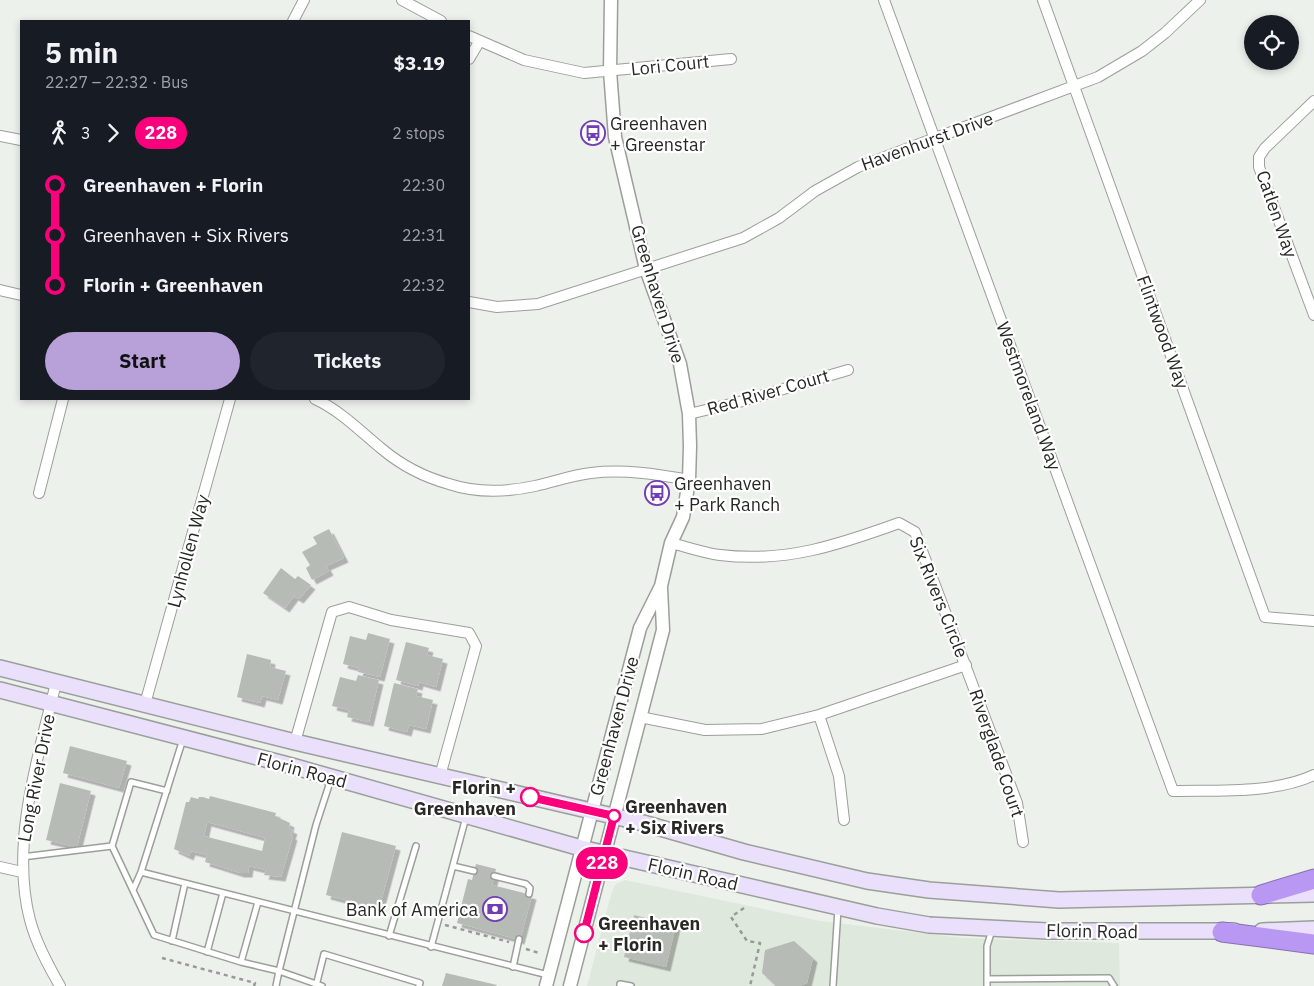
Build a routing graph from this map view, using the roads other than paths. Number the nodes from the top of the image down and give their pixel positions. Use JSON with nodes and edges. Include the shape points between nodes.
{"nodes":[{"id":1,"x":304,"y":0,"type":"edge"},
{"id":2,"x":402,"y":0,"type":"edge"},
{"id":3,"x":611,"y":0,"type":"edge"},
{"id":4,"x":884,"y":0,"type":"edge"},
{"id":5,"x":1043,"y":0,"type":"edge"},
{"id":6,"x":1200,"y":0,"type":"edge"},
{"id":7,"x":294,"y":20,"type":"edge"},
{"id":8,"x":439,"y":20,"type":"edge"},
{"id":9,"x":470,"y":37,"type":"edge"},
{"id":10,"x":479,"y":42,"type":"junction"},
{"id":11,"x":470,"y":57,"type":"edge"},
{"id":12,"x":731,"y":59,"type":"dead end"},
{"id":13,"x":610,"y":71,"type":"junction"},
{"id":14,"x":1075,"y":87,"type":"junction"},
{"id":15,"x":1314,"y":101,"type":"edge"},
{"id":16,"x":0,"y":136,"type":"edge"},
{"id":17,"x":935,"y":138,"type":"junction"},
{"id":18,"x":20,"y":140,"type":"edge"},
{"id":19,"x":646,"y":269,"type":"junction"},
{"id":20,"x":0,"y":290,"type":"edge"},
{"id":21,"x":20,"y":295,"type":"edge"},
{"id":22,"x":470,"y":302,"type":"edge"},
{"id":23,"x":1314,"y":316,"type":"edge"},
{"id":24,"x":848,"y":370,"type":"dead end"},
{"id":25,"x":63,"y":400,"type":"edge"},
{"id":26,"x":230,"y":400,"type":"edge"},
{"id":27,"x":317,"y":400,"type":"edge"},
{"id":28,"x":689,"y":414,"type":"junction"},
{"id":29,"x":689,"y":480,"type":"junction"},
{"id":30,"x":39,"y":493,"type":"dead end"},
{"id":31,"x":671,"y":543,"type":"junction"},
{"id":32,"x":661,"y":586,"type":"junction"},
{"id":33,"x":1314,"y":621,"type":"edge"},
{"id":34,"x":966,"y":665,"type":"junction"},
{"id":35,"x":0,"y":668,"type":"edge"},
{"id":36,"x":56,"y":683,"type":"junction"},
{"id":37,"x":0,"y":690,"type":"edge"},
{"id":38,"x":51,"y":703,"type":"junction"},
{"id":39,"x":145,"y":704,"type":"junction"},
{"id":40,"x":819,"y":715,"type":"junction"},
{"id":41,"x":640,"y":717,"type":"junction"},
{"id":42,"x":183,"y":738,"type":"junction"},
{"id":43,"x":295,"y":742,"type":"junction"},
{"id":44,"x":1314,"y":775,"type":"edge"},
{"id":45,"x":440,"y":776,"type":"junction"},
{"id":46,"x":332,"y":778,"type":"junction"},
{"id":47,"x":167,"y":792,"type":"junction"},
{"id":48,"x":591,"y":811,"type":"junction"},
{"id":49,"x":466,"y":816,"type":"junction"},
{"id":50,"x":614,"y":816,"type":"junction"},
{"id":51,"x":844,"y":820,"type":"dead end"},
{"id":52,"x":1023,"y":842,"type":"dead end"},
{"id":53,"x":112,"y":846,"type":"junction"},
{"id":54,"x":416,"y":846,"type":"dead end"},
{"id":55,"x":581,"y":848,"type":"junction"},
{"id":56,"x":604,"y":853,"type":"junction"},
{"id":57,"x":22,"y":857,"type":"junction"},
{"id":58,"x":453,"y":866,"type":"junction"},
{"id":59,"x":0,"y":867,"type":"edge"},
{"id":60,"x":474,"y":871,"type":"dead end"},
{"id":61,"x":22,"y":872,"type":"junction"},
{"id":62,"x":141,"y":872,"type":"junction"},
{"id":63,"x":494,"y":876,"type":"dead end"},
{"id":64,"x":1314,"y":879,"type":"edge"},
{"id":65,"x":185,"y":883,"type":"junction"},
{"id":66,"x":133,"y":890,"type":"junction"},
{"id":67,"x":223,"y":893,"type":"junction"},
{"id":68,"x":529,"y":894,"type":"dead end"},
{"id":69,"x":1314,"y":894,"type":"edge"},
{"id":70,"x":1261,"y":895,"type":"junction"},
{"id":71,"x":258,"y":902,"type":"junction"},
{"id":72,"x":839,"y":907,"type":"junction"},
{"id":73,"x":294,"y":911,"type":"junction"},
{"id":74,"x":992,"y":928,"type":"junction"},
{"id":75,"x":1314,"y":929,"type":"edge"},
{"id":76,"x":1222,"y":932,"type":"junction"},
{"id":77,"x":389,"y":936,"type":"junction"},
{"id":78,"x":172,"y":941,"type":"junction"},
{"id":79,"x":518,"y":942,"type":"road end"},
{"id":80,"x":1314,"y":944,"type":"edge"},
{"id":81,"x":431,"y":947,"type":"junction"},
{"id":82,"x":207,"y":952,"type":"junction"},
{"id":83,"x":241,"y":962,"type":"junction"},
{"id":84,"x":512,"y":967,"type":"junction"},
{"id":85,"x":279,"y":971,"type":"junction"},
{"id":86,"x":987,"y":979,"type":"junction"},
{"id":87,"x":547,"y":981,"type":"edge"},
{"id":88,"x":318,"y":985,"type":"edge"},
{"id":89,"x":60,"y":986,"type":"edge"},
{"id":90,"x":276,"y":986,"type":"edge"},
{"id":91,"x":419,"y":986,"type":"edge"},
{"id":92,"x":570,"y":986,"type":"edge"},
{"id":93,"x":620,"y":986,"type":"edge"},
{"id":94,"x":631,"y":986,"type":"edge"},
{"id":95,"x":833,"y":986,"type":"edge"},
{"id":96,"x":987,"y":986,"type":"edge"},
{"id":97,"x":1114,"y":986,"type":"edge"}],
"edges":[{"from":1,"to":7,"type":"street"},
{"from":2,"to":8,"type":"street"},
{"from":3,"to":13,"type":"street","name":"Greenhaven Drive"},
{"from":4,"to":17,"type":"street","name":"Westmoreland Way"},
{"from":5,"to":14,"type":"street","name":"Flintwood Way"},
{"from":6,"to":14,"type":"street","name":"Havenhurst Drive","via":[[1142,51]]},
{"from":9,"to":10,"type":"street","name":"Lori Court"},
{"from":10,"to":11,"type":"street"},
{"from":10,"to":13,"type":"street","name":"Lori Court","via":[[517,58],[552,67],[584,73]]},
{"from":12,"to":13,"type":"street","name":"Lori Court"},
{"from":13,"to":19,"type":"street","name":"Greenhaven Drive","via":[[615,137]]},
{"from":14,"to":17,"type":"street","name":"Havenhurst Drive"},
{"from":14,"to":33,"type":"street","name":"Flintwood Way","via":[[1265,617]]},
{"from":15,"to":23,"type":"street","name":"Catlen Way","via":[[1259,157],[1259,167]]},
{"from":16,"to":18,"type":"street"},
{"from":17,"to":19,"type":"street","name":"Havenhurst Drive","via":[[836,178],[779,218],[743,238]]},
{"from":17,"to":44,"type":"street","name":"Westmoreland Way","via":[[1173,792],[1269,787]]},
{"from":19,"to":22,"type":"street","name":"Havenhurst Drive","via":[[538,304],[497,307]]},
{"from":19,"to":28,"type":"street","name":"Greenhaven Drive","via":[[680,364]]},
{"from":20,"to":21,"type":"street"},
{"from":24,"to":28,"type":"street","name":"Red River Court"},
{"from":25,"to":30,"type":"street"},
{"from":26,"to":39,"type":"street","name":"Lynhollen Way"},
{"from":27,"to":29,"type":"street","via":[[353,424],[402,464],[457,486],[510,490],[576,475],[608,472],[635,472]]},
{"from":28,"to":29,"type":"street","name":"Greenhaven Drive"},
{"from":29,"to":31,"type":"street","name":"Greenhaven Drive","via":[[683,517]]},
{"from":31,"to":32,"type":"street","name":"Greenhaven Drive"},
{"from":31,"to":34,"type":"street","name":"Six Rivers Circle","via":[[719,555],[776,556],[832,547],[899,523],[915,532]]},
{"from":32,"to":41,"type":"street","name":"Greenhaven Drive","via":[[662,630]]},
{"from":32,"to":48,"type":"street","name":"Greenhaven Drive","via":[[640,628]]},
{"from":34,"to":40,"type":"street","name":"Six Rivers Circle"},
{"from":34,"to":52,"type":"street","name":"Riverglade Court","via":[[1016,803]]},
{"from":35,"to":36,"type":"main road","name":"Florin Road"},
{"from":36,"to":38,"type":"street","name":"Long River Drive"},
{"from":36,"to":39,"type":"main road","name":"Florin Road"},
{"from":37,"to":38,"type":"main road","name":"Florin Road"},
{"from":38,"to":42,"type":"main road","name":"Florin Road"},
{"from":38,"to":57,"type":"street","name":"Long River Drive","via":[[25,820]]},
{"from":39,"to":43,"type":"main road","name":"Florin Road"},
{"from":40,"to":41,"type":"street","name":"Six Rivers Circle","via":[[762,729],[731,731],[687,727]]},
{"from":40,"to":51,"type":"street","via":[[840,776]]},
{"from":41,"to":50,"type":"street","name":"Greenhaven Drive"},
{"from":42,"to":46,"type":"main road","name":"Florin Road"},
{"from":42,"to":47,"type":"lane"},
{"from":43,"to":45,"type":"main road","name":"Florin Road"},
{"from":43,"to":45,"type":"street","via":[[332,612],[349,607],[390,620],[469,633],[476,646]]},
{"from":45,"to":48,"type":"main road","name":"Florin Road"},
{"from":46,"to":49,"type":"main road","name":"Florin Road"},
{"from":46,"to":73,"type":"lane"},
{"from":47,"to":53,"type":"lane","via":[[131,782]]},
{"from":47,"to":62,"type":"lane"},
{"from":48,"to":50,"type":"main road","name":"Florin Road"},
{"from":48,"to":55,"type":"street","name":"Greenhaven Drive"},
{"from":49,"to":55,"type":"main road","name":"Florin Road"},
{"from":49,"to":58,"type":"lane"},
{"from":50,"to":56,"type":"street","name":"Greenhaven Drive"},
{"from":50,"to":70,"type":"main road","name":"Florin Road","via":[[806,867],[867,881],[929,890],[1059,900]]},
{"from":53,"to":57,"type":"lane"},
{"from":53,"to":66,"type":"lane"},
{"from":54,"to":77,"type":"lane"},
{"from":55,"to":56,"type":"main road","name":"Florin Road"},
{"from":55,"to":87,"type":"street","name":"Greenhaven Drive"},
{"from":56,"to":72,"type":"main road","name":"Florin Road"},
{"from":56,"to":92,"type":"street","name":"Greenhaven Drive"},
{"from":57,"to":61,"type":"street","name":"Long River Drive"},
{"from":58,"to":60,"type":"lane"},
{"from":58,"to":81,"type":"lane"},
{"from":59,"to":61,"type":"street"},
{"from":61,"to":89,"type":"street","name":"Long River Drive","via":[[30,921]]},
{"from":62,"to":65,"type":"lane"},
{"from":62,"to":66,"type":"lane"},
{"from":63,"to":68,"type":"lane","via":[[526,884],[530,888]]},
{"from":64,"to":70,"type":"highway"},
{"from":65,"to":67,"type":"lane"},
{"from":65,"to":78,"type":"lane"},
{"from":66,"to":78,"type":"lane","via":[[154,935]]},
{"from":67,"to":71,"type":"lane"},
{"from":67,"to":82,"type":"lane"},
{"from":69,"to":70,"type":"main road","name":"Florin Road"},
{"from":71,"to":73,"type":"lane"},
{"from":71,"to":83,"type":"lane"},
{"from":72,"to":74,"type":"main road","name":"Florin Road","via":[[929,925]]},
{"from":72,"to":95,"type":"lane"},
{"from":73,"to":77,"type":"lane"},
{"from":73,"to":85,"type":"lane"},
{"from":74,"to":76,"type":"main road","name":"Florin Road"},
{"from":74,"to":86,"type":"lane","via":[[987,946]]},
{"from":75,"to":76,"type":"main road","name":"Florin Road"},
{"from":76,"to":80,"type":"highway"},
{"from":77,"to":81,"type":"lane"},
{"from":78,"to":82,"type":"lane"},
{"from":79,"to":84,"type":"lane"},
{"from":81,"to":84,"type":"lane"},
{"from":82,"to":83,"type":"lane"},
{"from":83,"to":85,"type":"lane"},
{"from":84,"to":87,"type":"lane"},
{"from":85,"to":88,"type":"lane"},
{"from":85,"to":90,"type":"lane"},
{"from":86,"to":96,"type":"lane"},
{"from":86,"to":97,"type":"lane","via":[[1109,978]]},
{"from":88,"to":91,"type":"lane","via":[[324,954],[420,983]]},
{"from":93,"to":94,"type":"lane"}]}
